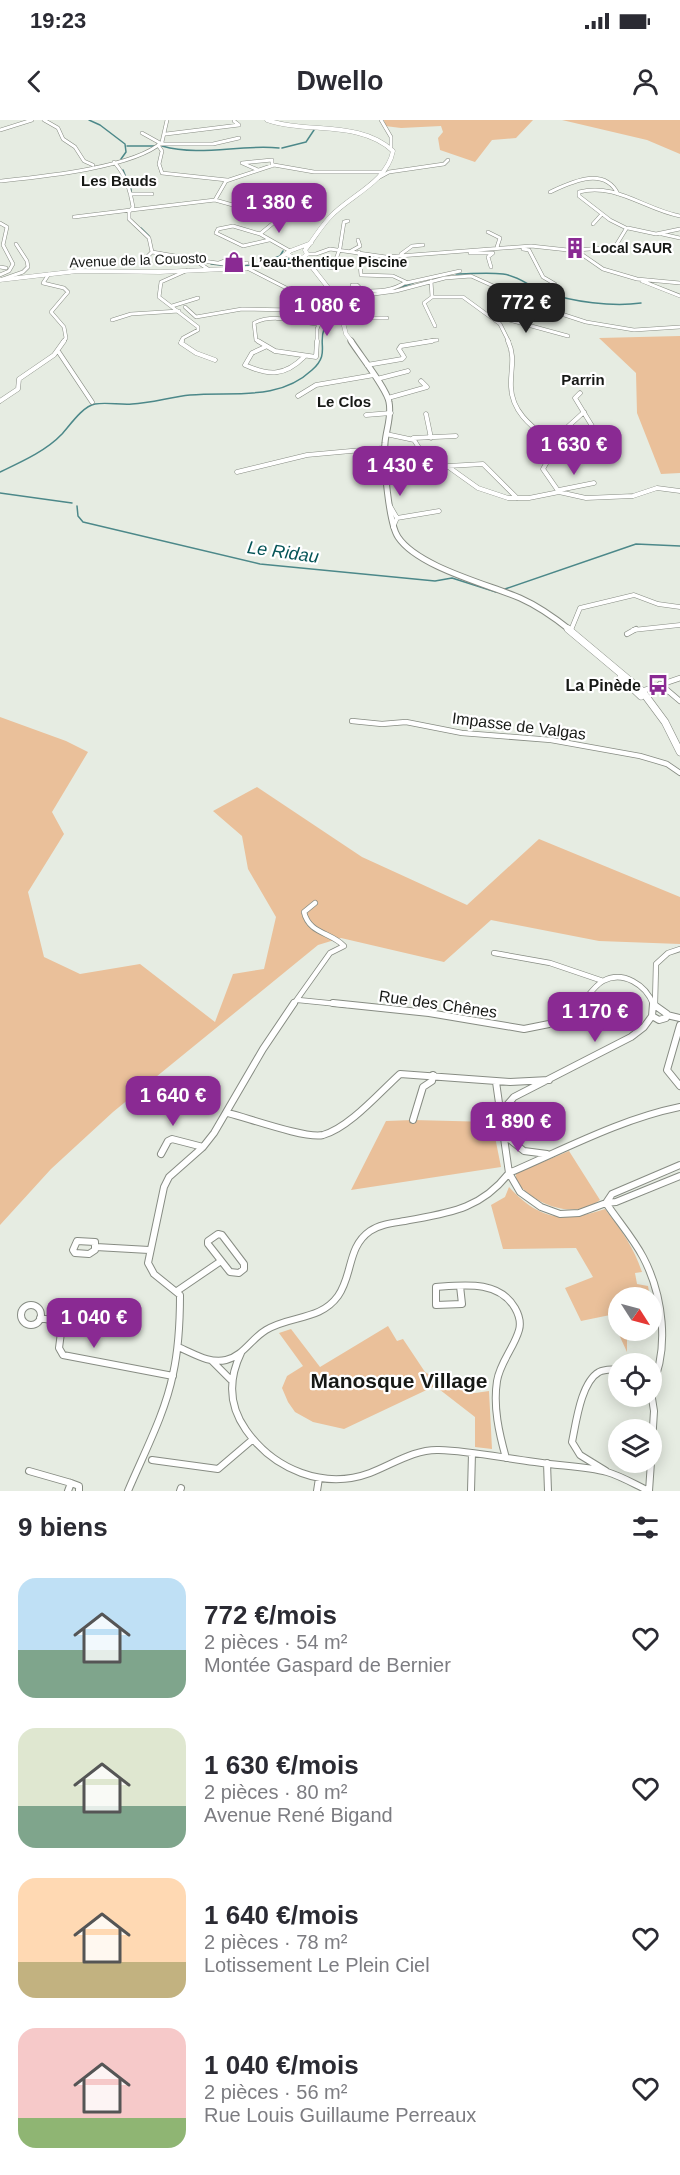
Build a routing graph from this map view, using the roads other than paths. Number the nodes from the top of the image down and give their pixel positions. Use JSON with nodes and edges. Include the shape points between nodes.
{"nodes":[{"id":1,"x":32,"y":120,"type":"edge"},
{"id":2,"x":44,"y":120,"type":"edge"},
{"id":3,"x":167,"y":120,"type":"edge"},
{"id":4,"x":267,"y":120,"type":"edge"},
{"id":5,"x":381,"y":120,"type":"edge"},
{"id":6,"x":234,"y":121,"type":"edge"},
{"id":7,"x":0,"y":130,"type":"edge"},
{"id":8,"x":142,"y":134,"type":"dead end"},
{"id":9,"x":166,"y":134,"type":"junction"},
{"id":10,"x":239,"y":138,"type":"dead end"},
{"id":11,"x":159,"y":144,"type":"junction"},
{"id":12,"x":391,"y":147,"type":"junction"},
{"id":13,"x":448,"y":160,"type":"dead end"},
{"id":14,"x":114,"y":162,"type":"junction"},
{"id":15,"x":95,"y":165,"type":"junction"},
{"id":16,"x":272,"y":166,"type":"junction"},
{"id":17,"x":258,"y":170,"type":"junction"},
{"id":18,"x":381,"y":172,"type":"junction"},
{"id":19,"x":226,"y":180,"type":"junction"},
{"id":20,"x":0,"y":181,"type":"edge"},
{"id":21,"x":373,"y":181,"type":"junction"},
{"id":22,"x":550,"y":192,"type":"dead end"},
{"id":23,"x":130,"y":194,"type":"junction"},
{"id":24,"x":152,"y":194,"type":"dead end"},
{"id":25,"x":618,"y":194,"type":"junction"},
{"id":26,"x":215,"y":200,"type":"junction"},
{"id":27,"x":240,"y":207,"type":"dead end"},
{"id":28,"x":131,"y":210,"type":"junction"},
{"id":29,"x":602,"y":214,"type":"junction"},
{"id":30,"x":283,"y":215,"type":"dead end"},
{"id":31,"x":680,"y":216,"type":"edge"},
{"id":32,"x":74,"y":217,"type":"dead end"},
{"id":33,"x":348,"y":221,"type":"dead end"},
{"id":34,"x":2,"y":224,"type":"edge"},
{"id":35,"x":593,"y":224,"type":"dead end"},
{"id":36,"x":627,"y":228,"type":"junction"},
{"id":37,"x":680,"y":230,"type":"edge"},
{"id":38,"x":488,"y":232,"type":"dead end"},
{"id":39,"x":260,"y":234,"type":"junction"},
{"id":40,"x":660,"y":234,"type":"junction"},
{"id":41,"x":680,"y":238,"type":"edge"},
{"id":42,"x":2,"y":240,"type":"edge"},
{"id":43,"x":269,"y":240,"type":"junction"},
{"id":44,"x":358,"y":240,"type":"dead end"},
{"id":45,"x":16,"y":244,"type":"dead end"},
{"id":46,"x":423,"y":245,"type":"dead end"},
{"id":47,"x":310,"y":246,"type":"junction"},
{"id":48,"x":513,"y":246,"type":"junction"},
{"id":49,"x":497,"y":247,"type":"junction"},
{"id":50,"x":340,"y":249,"type":"junction"},
{"id":51,"x":297,"y":250,"type":"junction"},
{"id":52,"x":575,"y":250,"type":"junction"},
{"id":53,"x":351,"y":251,"type":"junction"},
{"id":54,"x":465,"y":251,"type":"junction"},
{"id":55,"x":152,"y":252,"type":"junction"},
{"id":56,"x":358,"y":252,"type":"junction"},
{"id":57,"x":305,"y":254,"type":"junction"},
{"id":58,"x":292,"y":255,"type":"junction"},
{"id":59,"x":398,"y":255,"type":"junction"},
{"id":60,"x":236,"y":257,"type":"dead end"},
{"id":61,"x":196,"y":260,"type":"junction"},
{"id":62,"x":151,"y":264,"type":"dead end"},
{"id":63,"x":217,"y":264,"type":"junction"},
{"id":64,"x":247,"y":265,"type":"junction"},
{"id":65,"x":311,"y":265,"type":"junction"},
{"id":66,"x":0,"y":267,"type":"edge"},
{"id":67,"x":6,"y":267,"type":"dead end"},
{"id":68,"x":329,"y":267,"type":"dead end"},
{"id":69,"x":491,"y":267,"type":"dead end"},
{"id":70,"x":208,"y":269,"type":"junction"},
{"id":71,"x":189,"y":270,"type":"junction"},
{"id":72,"x":460,"y":271,"type":"dead end"},
{"id":73,"x":49,"y":274,"type":"junction"},
{"id":74,"x":0,"y":275,"type":"edge"},
{"id":75,"x":637,"y":279,"type":"junction"},
{"id":76,"x":0,"y":280,"type":"edge"},
{"id":77,"x":430,"y":281,"type":"junction"},
{"id":78,"x":406,"y":283,"type":"junction"},
{"id":79,"x":680,"y":283,"type":"edge"},
{"id":80,"x":555,"y":284,"type":"dead end"},
{"id":81,"x":330,"y":288,"type":"junction"},
{"id":82,"x":355,"y":290,"type":"dead end"},
{"id":83,"x":361,"y":291,"type":"junction"},
{"id":84,"x":353,"y":296,"type":"junction"},
{"id":85,"x":680,"y":296,"type":"edge"},
{"id":86,"x":344,"y":297,"type":"junction"},
{"id":87,"x":432,"y":297,"type":"junction"},
{"id":88,"x":198,"y":298,"type":"dead end"},
{"id":89,"x":337,"y":299,"type":"junction"},
{"id":90,"x":172,"y":306,"type":"junction"},
{"id":91,"x":185,"y":307,"type":"dead end"},
{"id":92,"x":179,"y":310,"type":"junction"},
{"id":93,"x":325,"y":310,"type":"junction"},
{"id":94,"x":341,"y":311,"type":"junction"},
{"id":95,"x":488,"y":314,"type":"junction"},
{"id":96,"x":387,"y":318,"type":"dead end"},
{"id":97,"x":112,"y":320,"type":"dead end"},
{"id":98,"x":318,"y":324,"type":"junction"},
{"id":99,"x":435,"y":326,"type":"dead end"},
{"id":100,"x":680,"y":327,"type":"edge"},
{"id":101,"x":568,"y":336,"type":"dead end"},
{"id":102,"x":437,"y":340,"type":"dead end"},
{"id":103,"x":265,"y":347,"type":"junction"},
{"id":104,"x":58,"y":351,"type":"junction"},
{"id":105,"x":304,"y":357,"type":"junction"},
{"id":106,"x":215,"y":360,"type":"dead end"},
{"id":107,"x":367,"y":365,"type":"junction"},
{"id":108,"x":408,"y":371,"type":"dead end"},
{"id":109,"x":376,"y":377,"type":"junction"},
{"id":110,"x":422,"y":381,"type":"dead end"},
{"id":111,"x":580,"y":393,"type":"dead end"},
{"id":112,"x":297,"y":396,"type":"dead end"},
{"id":113,"x":388,"y":398,"type":"junction"},
{"id":114,"x":0,"y":401,"type":"edge"},
{"id":115,"x":92,"y":402,"type":"dead end"},
{"id":116,"x":584,"y":412,"type":"junction"},
{"id":117,"x":391,"y":413,"type":"junction"},
{"id":118,"x":426,"y":414,"type":"dead end"},
{"id":119,"x":366,"y":415,"type":"dead end"},
{"id":120,"x":387,"y":434,"type":"junction"},
{"id":121,"x":456,"y":436,"type":"dead end"},
{"id":122,"x":411,"y":438,"type":"junction"},
{"id":123,"x":431,"y":438,"type":"junction"},
{"id":124,"x":552,"y":441,"type":"junction"},
{"id":125,"x":603,"y":444,"type":"dead end"},
{"id":126,"x":384,"y":448,"type":"junction"},
{"id":127,"x":447,"y":466,"type":"junction"},
{"id":128,"x":237,"y":472,"type":"dead end"},
{"id":129,"x":386,"y":474,"type":"junction"},
{"id":130,"x":398,"y":480,"type":"dead end"},
{"id":131,"x":594,"y":483,"type":"dead end"},
{"id":132,"x":558,"y":491,"type":"junction"},
{"id":133,"x":680,"y":491,"type":"edge"},
{"id":134,"x":517,"y":498,"type":"junction"},
{"id":135,"x":389,"y":504,"type":"junction"},
{"id":136,"x":440,"y":511,"type":"dead end"},
{"id":137,"x":398,"y":518,"type":"junction"},
{"id":138,"x":393,"y":526,"type":"junction"},
{"id":139,"x":680,"y":607,"type":"edge"},
{"id":140,"x":680,"y":625,"type":"edge"},
{"id":141,"x":571,"y":631,"type":"junction"},
{"id":142,"x":627,"y":634,"type":"dead end"},
{"id":143,"x":584,"y":642,"type":"junction"},
{"id":144,"x":680,"y":678,"type":"edge"},
{"id":145,"x":660,"y":684,"type":"junction"},
{"id":146,"x":641,"y":694,"type":"junction"},
{"id":147,"x":680,"y":701,"type":"edge"},
{"id":148,"x":352,"y":721,"type":"dead end"},
{"id":149,"x":680,"y":752,"type":"edge"},
{"id":150,"x":680,"y":772,"type":"edge"},
{"id":151,"x":315,"y":903,"type":"dead end"},
{"id":152,"x":680,"y":949,"type":"edge"},
{"id":153,"x":494,"y":953,"type":"dead end"},
{"id":154,"x":603,"y":981,"type":"junction"},
{"id":155,"x":298,"y":1000,"type":"junction"},
{"id":156,"x":654,"y":1004,"type":"junction"},
{"id":157,"x":667,"y":1015,"type":"junction"},
{"id":158,"x":652,"y":1016,"type":"junction"},
{"id":159,"x":680,"y":1018,"type":"edge"},
{"id":160,"x":680,"y":1025,"type":"edge"},
{"id":161,"x":434,"y":1075,"type":"junction"},
{"id":162,"x":549,"y":1080,"type":"junction"},
{"id":163,"x":526,"y":1081,"type":"junction"},
{"id":164,"x":496,"y":1082,"type":"junction"},
{"id":165,"x":680,"y":1086,"type":"edge"},
{"id":166,"x":531,"y":1088,"type":"junction"},
{"id":167,"x":680,"y":1107,"type":"edge"},
{"id":168,"x":228,"y":1113,"type":"junction"},
{"id":169,"x":500,"y":1113,"type":"junction"},
{"id":170,"x":413,"y":1120,"type":"dead end"},
{"id":171,"x":504,"y":1135,"type":"junction"},
{"id":172,"x":203,"y":1147,"type":"junction"},
{"id":173,"x":552,"y":1153,"type":"junction"},
{"id":174,"x":161,"y":1154,"type":"dead end"},
{"id":175,"x":680,"y":1165,"type":"edge"},
{"id":176,"x":509,"y":1173,"type":"junction"},
{"id":177,"x":680,"y":1176,"type":"edge"},
{"id":178,"x":606,"y":1203,"type":"junction"},
{"id":179,"x":96,"y":1246,"type":"dead end"},
{"id":180,"x":149,"y":1250,"type":"junction"},
{"id":181,"x":220,"y":1261,"type":"junction"},
{"id":182,"x":463,"y":1286,"type":"junction"},
{"id":183,"x":177,"y":1291,"type":"junction"},
{"id":184,"x":40,"y":1318,"type":"dead end"},
{"id":185,"x":178,"y":1347,"type":"junction"},
{"id":186,"x":241,"y":1353,"type":"junction"},
{"id":187,"x":660,"y":1353,"type":"edge"},
{"id":188,"x":212,"y":1360,"type":"junction"},
{"id":189,"x":608,"y":1371,"type":"edge"},
{"id":190,"x":173,"y":1376,"type":"junction"},
{"id":191,"x":231,"y":1380,"type":"junction"},
{"id":192,"x":252,"y":1440,"type":"junction"},
{"id":193,"x":472,"y":1453,"type":"junction"},
{"id":194,"x":506,"y":1458,"type":"junction"},
{"id":195,"x":152,"y":1460,"type":"dead end"},
{"id":196,"x":547,"y":1463,"type":"junction"},
{"id":197,"x":29,"y":1471,"type":"dead end"},
{"id":198,"x":608,"y":1472,"type":"joint"},
{"id":199,"x":610,"y":1473,"type":"edge"},
{"id":200,"x":650,"y":1473,"type":"edge"},
{"id":201,"x":319,"y":1478,"type":"junction"},
{"id":202,"x":71,"y":1483,"type":"junction"},
{"id":203,"x":68,"y":1491,"type":"edge"},
{"id":204,"x":79,"y":1491,"type":"edge"},
{"id":205,"x":128,"y":1491,"type":"edge"},
{"id":206,"x":317,"y":1491,"type":"edge"},
{"id":207,"x":471,"y":1491,"type":"edge"},
{"id":208,"x":548,"y":1491,"type":"edge"},
{"id":209,"x":649,"y":1491,"type":"edge"}],
"edges":[{"from":1,"to":7,"type":"street"},
{"from":2,"to":15,"type":"street","via":[[60,129],[63,139],[75,147],[84,161]]},
{"from":3,"to":9,"type":"street"},
{"from":4,"to":12,"type":"main road","via":[[283,126],[354,133]]},
{"from":5,"to":12,"type":"street","via":[[391,137]]},
{"from":6,"to":9,"type":"street","via":[[239,125]]},
{"from":8,"to":11,"type":"street"},
{"from":9,"to":11,"type":"street"},
{"from":10,"to":11,"type":"street","via":[[213,144]]},
{"from":11,"to":14,"type":"street","via":[[137,157]]},
{"from":11,"to":19,"type":"street","via":[[162,173]]},
{"from":12,"to":18,"type":"main road","via":[[393,156]]},
{"from":13,"to":21,"type":"street","via":[[444,164],[389,172]]},
{"from":14,"to":15,"type":"street"},
{"from":14,"to":23,"type":"street","via":[[122,170]]},
{"from":15,"to":20,"type":"street"},
{"from":16,"to":17,"type":"street"},
{"from":16,"to":17,"type":"street","via":[[268,159],[242,164]]},
{"from":16,"to":18,"type":"street","via":[[314,172]]},
{"from":17,"to":19,"type":"street"},
{"from":18,"to":21,"type":"main road"},
{"from":19,"to":26,"type":"street"},
{"from":21,"to":47,"type":"main road","via":[[333,213]]},
{"from":22,"to":25,"type":"street","via":[[575,180],[590,178],[611,184]]},
{"from":23,"to":24,"type":"street"},
{"from":23,"to":28,"type":"street"},
{"from":25,"to":29,"type":"street","via":[[597,188],[579,192]]},
{"from":25,"to":31,"type":"street","via":[[661,213]]},
{"from":26,"to":27,"type":"street"},
{"from":26,"to":28,"type":"street"},
{"from":28,"to":32,"type":"street"},
{"from":28,"to":55,"type":"street","via":[[129,219],[149,238]]},
{"from":29,"to":35,"type":"street"},
{"from":29,"to":36,"type":"street"},
{"from":30,"to":39,"type":"street"},
{"from":33,"to":50,"type":"street","via":[[344,222]]},
{"from":34,"to":42,"type":"street","via":[[7,231]]},
{"from":36,"to":40,"type":"street"},
{"from":36,"to":52,"type":"street","via":[[615,247]]},
{"from":37,"to":40,"type":"street"},
{"from":38,"to":49,"type":"street","via":[[500,238]]},
{"from":39,"to":43,"type":"street"},
{"from":39,"to":43,"type":"street","via":[[233,226],[216,233],[243,246]]},
{"from":40,"to":41,"type":"street"},
{"from":42,"to":74,"type":"street","via":[[13,264]]},
{"from":43,"to":58,"type":"street"},
{"from":44,"to":53,"type":"street","via":[[360,246]]},
{"from":45,"to":76,"type":"street","via":[[28,267]]},
{"from":46,"to":59,"type":"street","via":[[412,246]]},
{"from":47,"to":51,"type":"main road"},
{"from":47,"to":57,"type":"main road"},
{"from":48,"to":49,"type":"street"},
{"from":48,"to":52,"type":"street"},
{"from":48,"to":80,"type":"street","via":[[529,250],[543,277]]},
{"from":49,"to":54,"type":"street"},
{"from":50,"to":53,"type":"street"},
{"from":50,"to":57,"type":"street"},
{"from":50,"to":68,"type":"street","via":[[333,268]]},
{"from":51,"to":57,"type":"main road"},
{"from":51,"to":58,"type":"main road"},
{"from":52,"to":75,"type":"street","via":[[603,270]]},
{"from":53,"to":56,"type":"street"},
{"from":54,"to":59,"type":"street"},
{"from":54,"to":69,"type":"street","via":[[492,253],[488,256]]},
{"from":55,"to":61,"type":"street"},
{"from":55,"to":62,"type":"street","via":[[146,258]]},
{"from":56,"to":59,"type":"street"},
{"from":56,"to":78,"type":"street","via":[[361,275],[393,276]]},
{"from":57,"to":58,"type":"main road"},
{"from":57,"to":65,"type":"main road"},
{"from":58,"to":64,"type":"main road","name":"Avenue de la Couosto"},
{"from":58,"to":65,"type":"main road"},
{"from":60,"to":63,"type":"street"},
{"from":61,"to":63,"type":"street"},
{"from":61,"to":70,"type":"street"},
{"from":63,"to":64,"type":"street"},
{"from":64,"to":70,"type":"main road","name":"Avenue de la Couosto"},
{"from":64,"to":81,"type":"street","via":[[294,292]]},
{"from":65,"to":81,"type":"main road"},
{"from":66,"to":67,"type":"street"},
{"from":70,"to":71,"type":"main road","name":"Avenue de la Couosto"},
{"from":71,"to":73,"type":"main road","name":"Avenue de la Couosto"},
{"from":71,"to":90,"type":"street","via":[[161,283],[159,297]]},
{"from":72,"to":78,"type":"street"},
{"from":73,"to":76,"type":"main road","name":"Avenue de la Couosto"},
{"from":73,"to":104,"type":"street","via":[[43,283],[68,291],[51,312],[67,334]]},
{"from":75,"to":79,"type":"street"},
{"from":75,"to":85,"type":"street"},
{"from":77,"to":84,"type":"street","via":[[396,291]]},
{"from":77,"to":87,"type":"street"},
{"from":77,"to":100,"type":"street","via":[[457,276],[477,278],[546,309],[616,329]]},
{"from":78,"to":83,"type":"street","via":[[386,290]]},
{"from":81,"to":89,"type":"main road"},
{"from":82,"to":83,"type":"street"},
{"from":83,"to":84,"type":"street"},
{"from":84,"to":86,"type":"street"},
{"from":86,"to":89,"type":"street"},
{"from":86,"to":96,"type":"street","via":[[355,318]]},
{"from":87,"to":95,"type":"street","via":[[462,297]]},
{"from":87,"to":99,"type":"street","via":[[424,303]]},
{"from":88,"to":90,"type":"street"},
{"from":89,"to":94,"type":"main road"},
{"from":90,"to":92,"type":"street"},
{"from":91,"to":93,"type":"street","via":[[196,317],[242,309]]},
{"from":92,"to":97,"type":"street","via":[[131,313]]},
{"from":92,"to":106,"type":"street","via":[[198,329],[181,343]]},
{"from":93,"to":94,"type":"street"},
{"from":93,"to":98,"type":"street"},
{"from":94,"to":107,"type":"main road","via":[[346,334]]},
{"from":95,"to":101,"type":"street"},
{"from":95,"to":124,"type":"street","via":[[500,324],[512,347],[511,388],[517,408],[525,420]]},
{"from":98,"to":103,"type":"street","via":[[255,321],[256,340]]},
{"from":98,"to":105,"type":"street","via":[[317,357]]},
{"from":102,"to":107,"type":"street","via":[[401,346],[402,359]]},
{"from":103,"to":105,"type":"street"},
{"from":103,"to":105,"type":"street","via":[[252,353],[245,365],[282,374]]},
{"from":104,"to":114,"type":"street","via":[[19,379],[18,388]]},
{"from":104,"to":115,"type":"street"},
{"from":107,"to":109,"type":"main road"},
{"from":108,"to":109,"type":"street"},
{"from":109,"to":112,"type":"street","via":[[316,385]]},
{"from":109,"to":113,"type":"main road"},
{"from":110,"to":113,"type":"street","via":[[427,387]]},
{"from":111,"to":116,"type":"street","via":[[575,396]]},
{"from":113,"to":117,"type":"main road"},
{"from":116,"to":124,"type":"street"},
{"from":116,"to":125,"type":"street"},
{"from":117,"to":119,"type":"street"},
{"from":117,"to":120,"type":"main road"},
{"from":118,"to":123,"type":"street"},
{"from":120,"to":122,"type":"street"},
{"from":120,"to":126,"type":"main road"},
{"from":121,"to":123,"type":"street"},
{"from":122,"to":123,"type":"street"},
{"from":122,"to":127,"type":"street","via":[[423,455]]},
{"from":124,"to":132,"type":"street","via":[[556,447],[544,471]]},
{"from":126,"to":128,"type":"street","via":[[307,455]]},
{"from":126,"to":129,"type":"main road"},
{"from":127,"to":134,"type":"street","via":[[478,488]]},
{"from":127,"to":134,"type":"street","via":[[483,464]]},
{"from":129,"to":130,"type":"street"},
{"from":129,"to":135,"type":"main road"},
{"from":131,"to":132,"type":"street"},
{"from":132,"to":133,"type":"street","via":[[586,498],[637,496],[657,488]]},
{"from":132,"to":134,"type":"street"},
{"from":135,"to":137,"type":"street"},
{"from":135,"to":138,"type":"main road"},
{"from":136,"to":137,"type":"street"},
{"from":137,"to":138,"type":"street"},
{"from":138,"to":141,"type":"main road","via":[[403,543],[428,561],[532,604]]},
{"from":139,"to":141,"type":"street","via":[[628,595],[580,608]]},
{"from":140,"to":142,"type":"street","via":[[636,629]]},
{"from":141,"to":143,"type":"main road"},
{"from":143,"to":146,"type":"main road"},
{"from":143,"to":146,"type":"main road"},
{"from":144,"to":145,"type":"street"},
{"from":145,"to":146,"type":"street"},
{"from":145,"to":147,"type":"street"},
{"from":146,"to":149,"type":"main road"},
{"from":148,"to":150,"type":"street","name":"Impasse de Valgas","via":[[406,722],[462,733],[551,740],[640,756]]},
{"from":151,"to":155,"type":"street","via":[[304,912],[305,920],[344,945],[328,955]]},
{"from":152,"to":156,"type":"street","via":[[657,960]]},
{"from":153,"to":154,"type":"street","via":[[542,959]]},
{"from":154,"to":155,"type":"street","name":"Rue des Chênes","via":[[573,1010],[548,1024],[528,1029],[429,1013]]},
{"from":154,"to":156,"type":"street","via":[[636,983],[647,991]]},
{"from":155,"to":168,"type":"street","via":[[263,1049]]},
{"from":156,"to":157,"type":"street"},
{"from":156,"to":158,"type":"street"},
{"from":157,"to":158,"type":"street","via":[[662,1020]]},
{"from":157,"to":159,"type":"street"},
{"from":158,"to":162,"type":"street","via":[[631,1037]]},
{"from":160,"to":165,"type":"street","via":[[667,1068]]},
{"from":161,"to":164,"type":"street"},
{"from":161,"to":168,"type":"street","via":[[397,1075],[347,1123],[322,1135]]},
{"from":161,"to":170,"type":"street","via":[[423,1087]]},
{"from":162,"to":163,"type":"street"},
{"from":162,"to":166,"type":"street"},
{"from":163,"to":164,"type":"street"},
{"from":163,"to":166,"type":"street"},
{"from":164,"to":169,"type":"street"},
{"from":166,"to":169,"type":"street","via":[[510,1100]]},
{"from":167,"to":173,"type":"street","via":[[645,1116]]},
{"from":168,"to":172,"type":"street"},
{"from":169,"to":171,"type":"street"},
{"from":171,"to":173,"type":"street","via":[[528,1152]]},
{"from":171,"to":176,"type":"street"},
{"from":172,"to":174,"type":"street","via":[[172,1139]]},
{"from":172,"to":180,"type":"street","via":[[166,1182]]},
{"from":173,"to":176,"type":"street"},
{"from":175,"to":178,"type":"street","via":[[612,1194]]},
{"from":176,"to":178,"type":"street","via":[[523,1195],[553,1212],[579,1213]]},
{"from":176,"to":186,"type":"street","via":[[492,1195],[475,1205],[384,1225],[366,1234],[354,1247],[342,1289],[331,1304],[308,1318],[268,1329]]},
{"from":177,"to":178,"type":"street"},
{"from":178,"to":187,"type":"street","via":[[644,1258],[662,1329]]},
{"from":179,"to":180,"type":"street"},
{"from":180,"to":183,"type":"street","via":[[150,1271]]},
{"from":181,"to":181,"type":"street","via":[[234,1274],[245,1267],[218,1234],[207,1243]]},
{"from":181,"to":183,"type":"street"},
{"from":182,"to":182,"type":"street","via":[[462,1304],[435,1304],[435,1287]]},
{"from":182,"to":194,"type":"street","via":[[487,1286],[502,1293],[513,1304],[519,1319],[497,1383],[497,1418]]},
{"from":183,"to":185,"type":"street","via":[[181,1303]]},
{"from":184,"to":190,"type":"street","via":[[62,1325],[60,1350],[66,1356]]},
{"from":185,"to":188,"type":"street"},
{"from":185,"to":190,"type":"street"},
{"from":186,"to":188,"type":"street","via":[[225,1360]]},
{"from":186,"to":191,"type":"street"},
{"from":188,"to":191,"type":"street"},
{"from":189,"to":198,"type":"street","via":[[599,1372],[590,1381],[572,1442],[579,1454]]},
{"from":190,"to":205,"type":"street"},
{"from":191,"to":192,"type":"street","via":[[235,1410]]},
{"from":192,"to":195,"type":"street","via":[[218,1469]]},
{"from":192,"to":201,"type":"street","via":[[290,1469]]},
{"from":193,"to":194,"type":"street"},
{"from":193,"to":201,"type":"street","via":[[428,1450],[361,1476]]},
{"from":193,"to":207,"type":"street"},
{"from":194,"to":196,"type":"street"},
{"from":196,"to":198,"type":"street"},
{"from":196,"to":208,"type":"street"},
{"from":197,"to":202,"type":"street"},
{"from":199,"to":209,"type":"street"},
{"from":200,"to":209,"type":"street"},
{"from":201,"to":206,"type":"street"},
{"from":202,"to":203,"type":"street"},
{"from":202,"to":204,"type":"street","via":[[79,1486]]}]}
